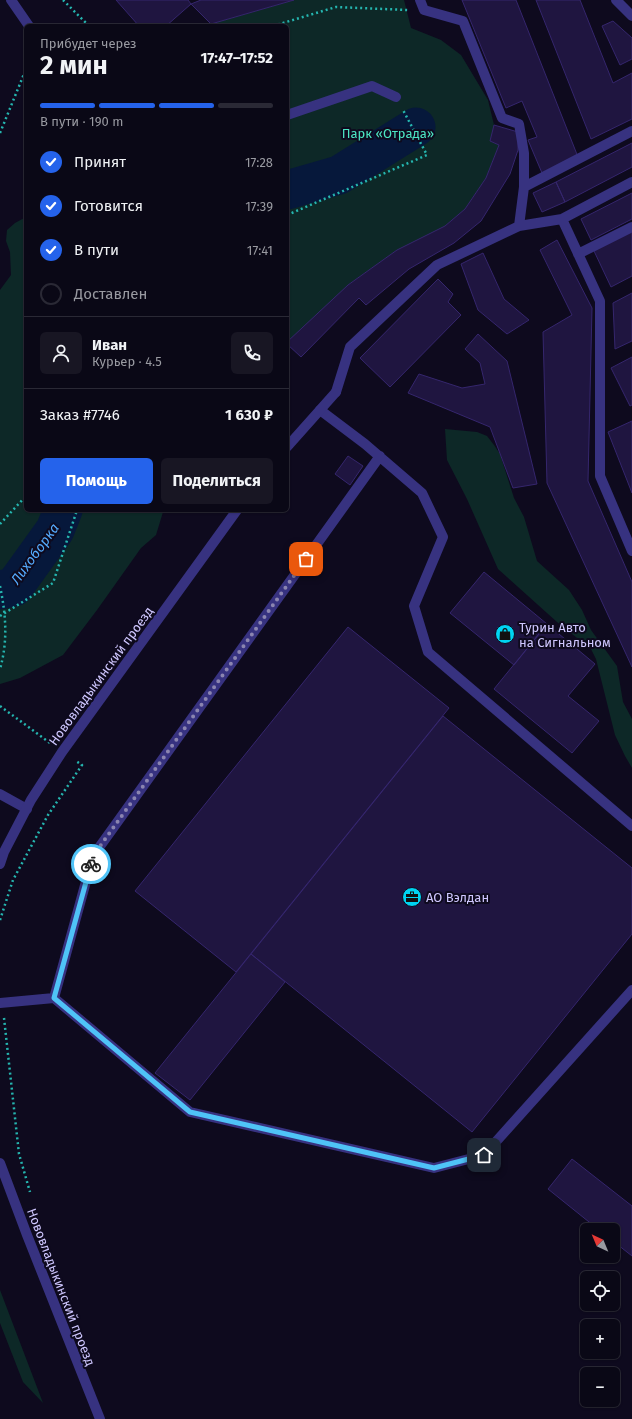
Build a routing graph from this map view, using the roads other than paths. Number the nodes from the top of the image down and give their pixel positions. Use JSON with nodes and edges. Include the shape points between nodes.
{"nodes":[{"id":1,"x":11,"y":0,"type":"edge"},
{"id":2,"x":420,"y":0,"type":"edge"},
{"id":3,"x":616,"y":0,"type":"edge"},
{"id":4,"x":632,"y":16,"type":"edge"},
{"id":5,"x":28,"y":24,"type":"edge"},
{"id":6,"x":396,"y":97,"type":"road end"},
{"id":7,"x":289,"y":114,"type":"edge"},
{"id":8,"x":632,"y":131,"type":"edge"},
{"id":9,"x":632,"y":182,"type":"edge"},
{"id":10,"x":524,"y":187,"type":"junction"},
{"id":11,"x":562,"y":219,"type":"junction"},
{"id":12,"x":519,"y":226,"type":"junction"},
{"id":13,"x":632,"y":227,"type":"edge"},
{"id":14,"x":578,"y":254,"type":"junction"},
{"id":15,"x":320,"y":410,"type":"junction"},
{"id":16,"x":289,"y":445,"type":"edge"},
{"id":17,"x":380,"y":456,"type":"junction"},
{"id":18,"x":236,"y":512,"type":"edge"},
{"id":19,"x":632,"y":550,"type":"edge"},
{"id":20,"x":0,"y":794,"type":"edge"},
{"id":21,"x":27,"y":809,"type":"junction"},
{"id":22,"x":632,"y":826,"type":"edge"},
{"id":23,"x":0,"y":864,"type":"edge"},
{"id":24,"x":632,"y":990,"type":"edge"},
{"id":25,"x":54,"y":998,"type":"junction"},
{"id":26,"x":1,"y":1003,"type":"edge"},
{"id":27,"x":0,"y":1163,"type":"edge"},
{"id":28,"x":100,"y":1419,"type":"edge"}],
"edges":[{"from":1,"to":5,"type":"street"},
{"from":2,"to":10,"type":"street","via":[[424,10],[463,21],[502,118],[520,124],[524,153]]},
{"from":3,"to":4,"type":"street"},
{"from":6,"to":7,"type":"street","via":[[372,86]]},
{"from":8,"to":10,"type":"street"},
{"from":9,"to":11,"type":"street"},
{"from":10,"to":12,"type":"street"},
{"from":11,"to":12,"type":"street"},
{"from":11,"to":14,"type":"street"},
{"from":12,"to":15,"type":"street","via":[[437,266],[350,347],[336,392]]},
{"from":13,"to":14,"type":"street"},
{"from":14,"to":19,"type":"street","via":[[600,301],[600,476]]},
{"from":15,"to":16,"type":"street"},
{"from":15,"to":17,"type":"street"},
{"from":17,"to":22,"type":"street","via":[[422,493],[443,537],[414,606],[428,652]]},
{"from":17,"to":25,"type":"street","via":[[93,856]]},
{"from":18,"to":21,"type":"street","name":"Нововладыкинский проезд","via":[[62,752]]},
{"from":20,"to":21,"type":"street"},
{"from":21,"to":23,"type":"street","name":"Нововладыкинский проезд"},
{"from":24,"to":25,"type":"street","via":[[484,1155],[434,1168],[190,1112]]},
{"from":25,"to":26,"type":"street"},
{"from":27,"to":28,"type":"street","name":"Нововладыкинский проезд"}]}
